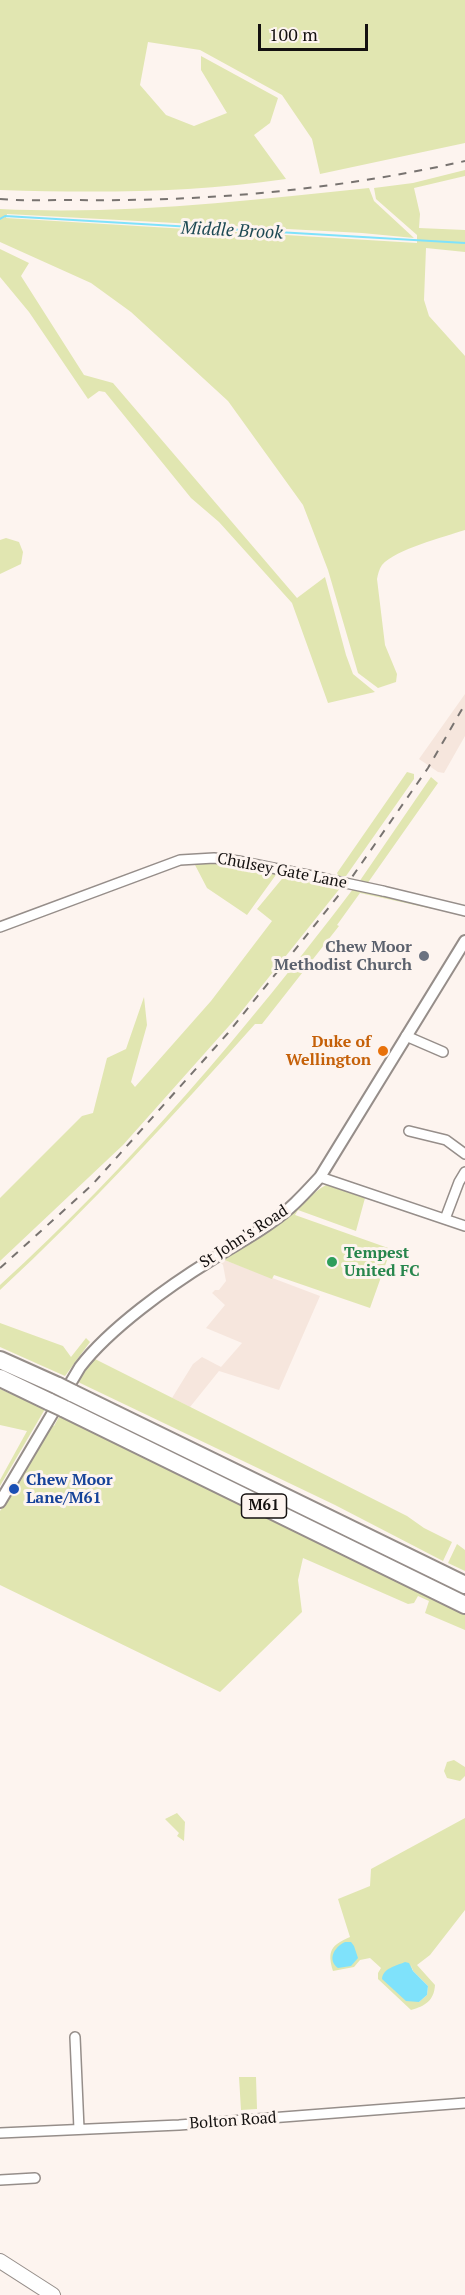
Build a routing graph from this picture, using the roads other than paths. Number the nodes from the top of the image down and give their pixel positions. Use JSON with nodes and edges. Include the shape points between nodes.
{"nodes":[{"id":1,"x":465,"y":911,"type":"edge"},
{"id":2,"x":0,"y":927,"type":"edge"},
{"id":3,"x":465,"y":941,"type":"edge"},
{"id":4,"x":406,"y":1036,"type":"junction"},
{"id":5,"x":442,"y":1052,"type":"dead end"},
{"id":6,"x":415,"y":1131,"type":"dead end"},
{"id":7,"x":465,"y":1155,"type":"edge"},
{"id":8,"x":465,"y":1172,"type":"edge"},
{"id":9,"x":320,"y":1177,"type":"junction"},
{"id":10,"x":445,"y":1219,"type":"junction"},
{"id":11,"x":465,"y":1226,"type":"edge"},
{"id":12,"x":0,"y":1360,"type":"edge"},
{"id":13,"x":0,"y":1378,"type":"edge"},
{"id":14,"x":55,"y":1408,"type":"junction"},
{"id":15,"x":0,"y":1502,"type":"edge"},
{"id":16,"x":465,"y":1585,"type":"edge"},
{"id":17,"x":465,"y":1605,"type":"edge"},
{"id":18,"x":75,"y":2037,"type":"dead end"},
{"id":19,"x":465,"y":2103,"type":"edge"},
{"id":20,"x":79,"y":2129,"type":"junction"},
{"id":21,"x":0,"y":2133,"type":"edge"},
{"id":22,"x":35,"y":2178,"type":"dead end"},
{"id":23,"x":0,"y":2180,"type":"edge"},
{"id":24,"x":0,"y":2262,"type":"edge"},
{"id":25,"x":53,"y":2295,"type":"edge"}],
"edges":[{"from":1,"to":2,"type":"street","name":"Chulsey Gate Lane","bridge":true,"via":[[214,858],[180,860]]},
{"from":3,"to":4,"type":"street","name":"St John's Road"},
{"from":4,"to":5,"type":"street"},
{"from":4,"to":9,"type":"street","name":"St John's Road"},
{"from":6,"to":7,"type":"street","via":[[446,1140]]},
{"from":8,"to":10,"type":"street"},
{"from":9,"to":10,"type":"street"},
{"from":9,"to":14,"type":"street","name":"St John's Road","via":[[275,1220],[187,1275],[108,1336],[80,1367]]},
{"from":10,"to":11,"type":"street"},
{"from":12,"to":16,"type":"highway","number":"M61"},
{"from":13,"to":14,"type":"highway","number":"M61"},
{"from":14,"to":15,"type":"street","name":"St John's Road"},
{"from":14,"to":17,"type":"highway","number":"M61"},
{"from":18,"to":20,"type":"street"},
{"from":19,"to":20,"type":"street","name":"Bolton Road"},
{"from":20,"to":21,"type":"street","name":"Bolton Road"},
{"from":22,"to":23,"type":"street"},
{"from":24,"to":25,"type":"main road"}]}
